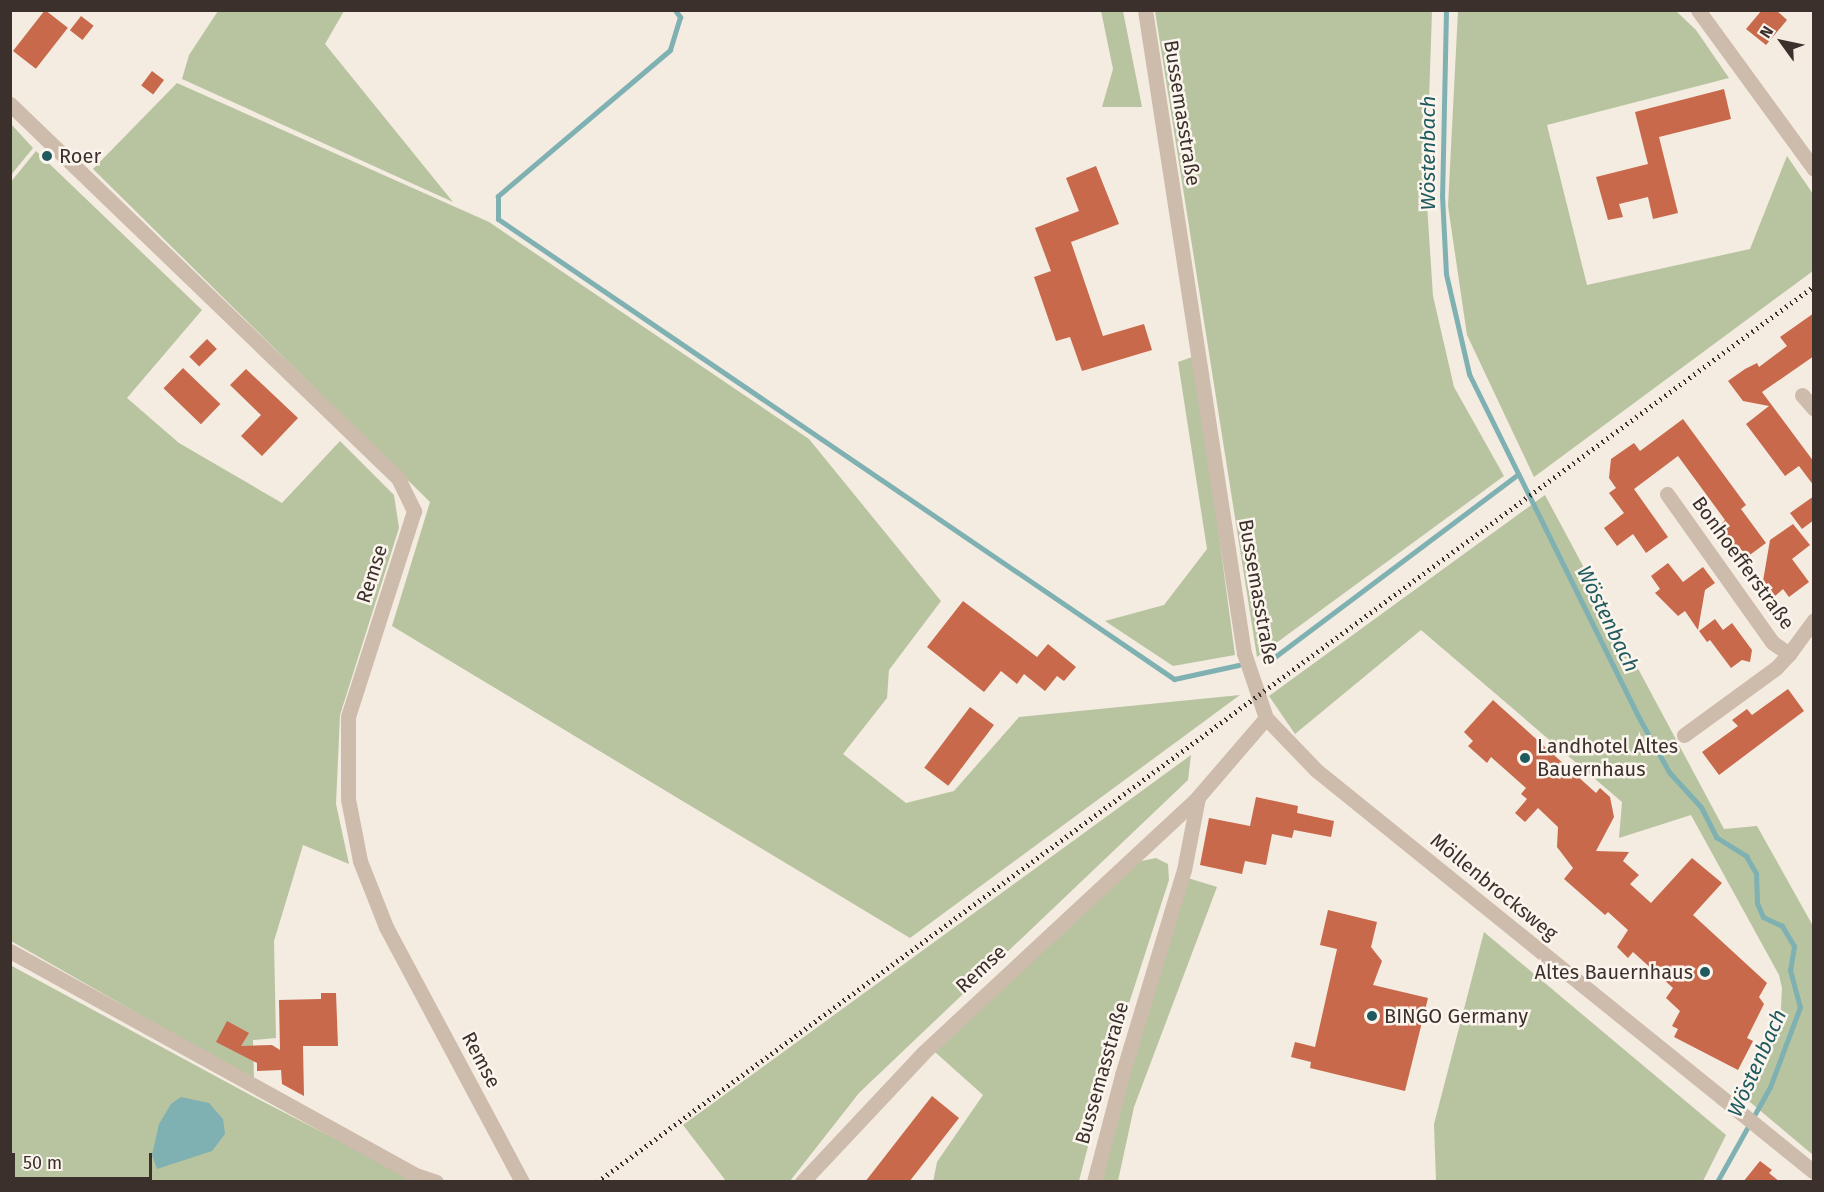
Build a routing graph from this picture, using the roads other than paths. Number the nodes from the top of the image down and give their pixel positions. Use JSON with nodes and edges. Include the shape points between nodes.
{"nodes":[{"id":1,"x":1145,"y":10,"type":"edge"},
{"id":2,"x":1698,"y":10,"type":"edge"},
{"id":3,"x":10,"y":104,"type":"edge"},
{"id":4,"x":1812,"y":164,"type":"edge"},
{"id":5,"x":1802,"y":395,"type":"dead end"},
{"id":6,"x":1814,"y":409,"type":"edge"},
{"id":7,"x":1667,"y":494,"type":"dead end"},
{"id":8,"x":1814,"y":620,"type":"edge"},
{"id":9,"x":1789,"y":654,"type":"junction"},
{"id":10,"x":1266,"y":718,"type":"junction"},
{"id":11,"x":1684,"y":735,"type":"dead end"},
{"id":12,"x":1198,"y":796,"type":"junction"},
{"id":13,"x":10,"y":951,"type":"edge"},
{"id":14,"x":1814,"y":1172,"type":"edge"},
{"id":15,"x":436,"y":1182,"type":"edge"},
{"id":16,"x":522,"y":1182,"type":"edge"},
{"id":17,"x":802,"y":1182,"type":"edge"},
{"id":18,"x":1094,"y":1182,"type":"edge"}],
"edges":[{"from":1,"to":10,"type":"street","name":"Bussemasstraße","via":[[1244,653]]},
{"from":2,"to":4,"type":"street"},
{"from":3,"to":16,"type":"street","name":"Remse","via":[[398,478],[414,511],[348,717],[348,799],[360,861],[386,927]]},
{"from":5,"to":6,"type":"street"},
{"from":7,"to":9,"type":"street","name":"Bonhoefferstraße","via":[[1772,642]]},
{"from":8,"to":9,"type":"street","name":"Bonhoefferstraße"},
{"from":9,"to":11,"type":"street","name":"Bonhoefferstraße","via":[[1776,668]]},
{"from":10,"to":12,"type":"street"},
{"from":10,"to":14,"type":"street","name":"Möllenbrocksweg","via":[[1316,770]]},
{"from":12,"to":17,"type":"street","name":"Remse","via":[[924,1052]]},
{"from":12,"to":18,"type":"street","name":"Bussemasstraße","via":[[1184,870]]},
{"from":13,"to":15,"type":"street","via":[[418,1176]]}]}
